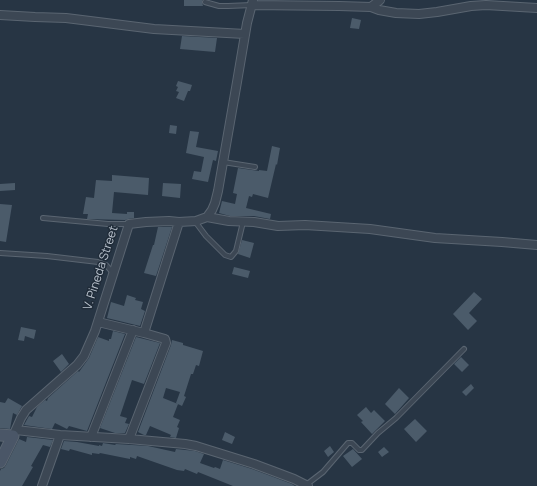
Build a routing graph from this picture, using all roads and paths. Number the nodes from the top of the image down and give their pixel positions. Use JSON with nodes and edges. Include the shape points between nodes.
{"nodes":[{"id":1,"x":380,"y":0,"type":"edge"},
{"id":2,"x":206,"y":2,"type":"dead end"},
{"id":3,"x":252,"y":3,"type":"edge"},
{"id":4,"x":371,"y":7,"type":"junction"},
{"id":5,"x":537,"y":8,"type":"edge"},
{"id":6,"x":0,"y":15,"type":"edge"},
{"id":7,"x":245,"y":34,"type":"junction"},
{"id":8,"x":223,"y":162,"type":"junction"},
{"id":9,"x":255,"y":167,"type":"dead end"},
{"id":10,"x":207,"y":217,"type":"junction"},
{"id":11,"x":43,"y":218,"type":"dead end"},
{"id":12,"x":196,"y":221,"type":"junction"},
{"id":13,"x":179,"y":222,"type":"junction"},
{"id":14,"x":243,"y":222,"type":"junction"},
{"id":15,"x":129,"y":224,"type":"junction"},
{"id":16,"x":537,"y":245,"type":"edge"},
{"id":17,"x":0,"y":252,"type":"edge"},
{"id":18,"x":113,"y":273,"type":"junction"},
{"id":19,"x":98,"y":322,"type":"junction"},
{"id":20,"x":132,"y":330,"type":"junction"},
{"id":21,"x":144,"y":333,"type":"junction"},
{"id":22,"x":464,"y":350,"type":"dead end"},
{"id":23,"x":15,"y":433,"type":"junction"},
{"id":24,"x":0,"y":435,"type":"edge"},
{"id":25,"x":60,"y":435,"type":"junction"},
{"id":26,"x":91,"y":437,"type":"junction"},
{"id":27,"x":129,"y":439,"type":"junction"},
{"id":28,"x":0,"y":462,"type":"edge"},
{"id":29,"x":307,"y":485,"type":"edge"},
{"id":30,"x":42,"y":486,"type":"edge"}],
"edges":[{"from":1,"to":4,"type":"street"},
{"from":2,"to":3,"type":"lane","via":[[219,6]]},
{"from":3,"to":4,"type":"street"},
{"from":3,"to":7,"type":"street"},
{"from":4,"to":5,"type":"street","via":[[407,14],[486,5]]},
{"from":6,"to":7,"type":"street","via":[[66,18],[154,29]]},
{"from":7,"to":8,"type":"street"},
{"from":8,"to":9,"type":"lane"},
{"from":8,"to":10,"type":"street","via":[[215,203]]},
{"from":10,"to":12,"type":"street","name":"V. Pineda Street"},
{"from":10,"to":14,"type":"street"},
{"from":11,"to":15,"type":"lane"},
{"from":12,"to":13,"type":"street","name":"V. Pineda Street"},
{"from":12,"to":14,"type":"lane","via":[[206,236],[225,255],[231,257],[236,251]]},
{"from":13,"to":15,"type":"street","name":"V. Pineda Street"},
{"from":13,"to":21,"type":"street"},
{"from":14,"to":16,"type":"street","via":[[278,226],[370,229],[435,238]]},
{"from":15,"to":18,"type":"street","name":"V. Pineda Street"},
{"from":17,"to":18,"type":"lane","via":[[98,262],[106,265]]},
{"from":18,"to":19,"type":"street","name":"V. Pineda Street"},
{"from":19,"to":20,"type":"street"},
{"from":19,"to":23,"type":"street","name":"V. Pineda Street","via":[[84,356],[26,410]]},
{"from":20,"to":21,"type":"street"},
{"from":20,"to":26,"type":"street"},
{"from":21,"to":27,"type":"street","via":[[165,339],[166,343]]},
{"from":22,"to":29,"type":"lane","via":[[362,450],[348,443],[323,472]]},
{"from":23,"to":24,"type":"street"},
{"from":23,"to":25,"type":"street"},
{"from":23,"to":28,"type":"street","name":"V. Pineda Street"},
{"from":25,"to":26,"type":"street"},
{"from":25,"to":30,"type":"street"},
{"from":26,"to":27,"type":"street"},
{"from":27,"to":29,"type":"street","via":[[196,446],[254,464]]}]}
